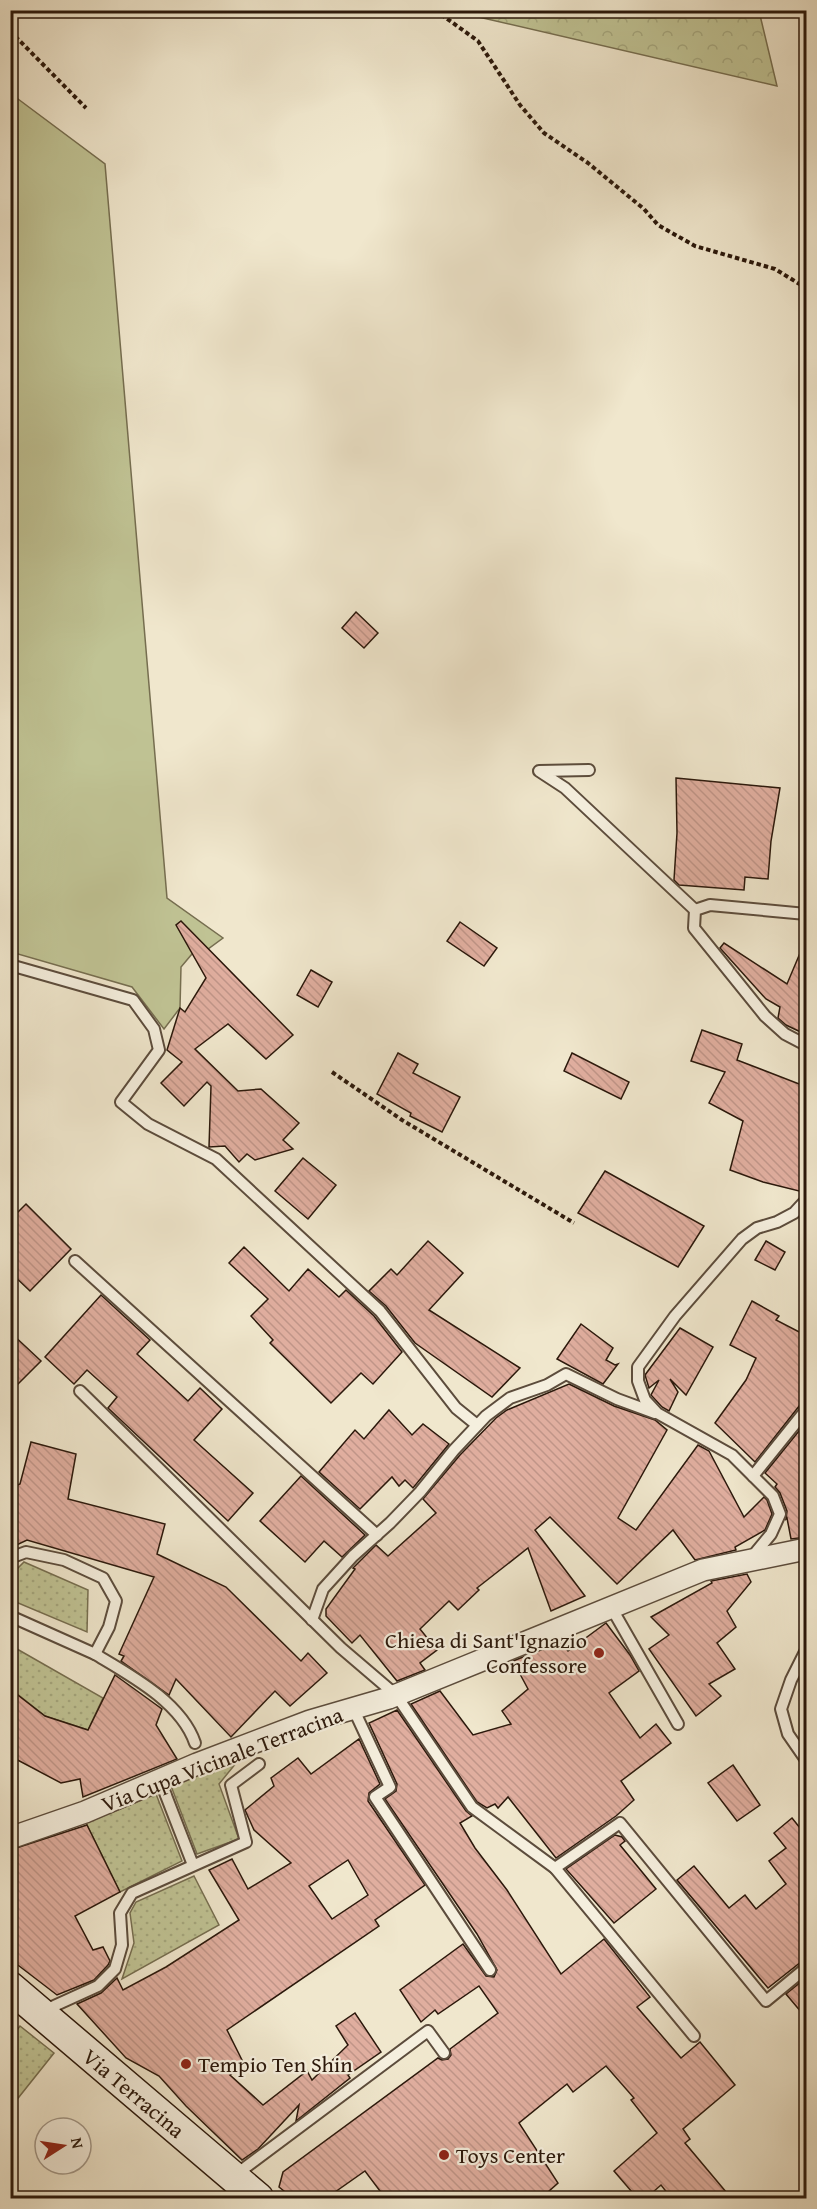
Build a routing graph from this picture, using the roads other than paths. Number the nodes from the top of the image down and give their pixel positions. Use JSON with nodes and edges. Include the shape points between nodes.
{"nodes":[{"id":1,"x":589,"y":770,"type":"dead end"},
{"id":2,"x":695,"y":910,"type":"junction"},
{"id":3,"x":807,"y":914,"type":"edge"},
{"id":4,"x":10,"y":965,"type":"edge"},
{"id":5,"x":807,"y":1044,"type":"edge"},
{"id":6,"x":807,"y":1200,"type":"edge"},
{"id":7,"x":75,"y":1261,"type":"dead end"},
{"id":8,"x":80,"y":1391,"type":"dead end"},
{"id":9,"x":807,"y":1410,"type":"edge"},
{"id":10,"x":657,"y":1413,"type":"junction"},
{"id":11,"x":477,"y":1425,"type":"junction"},
{"id":12,"x":753,"y":1476,"type":"junction"},
{"id":13,"x":377,"y":1535,"type":"junction"},
{"id":14,"x":804,"y":1552,"type":"edge"},
{"id":15,"x":10,"y":1558,"type":"edge"},
{"id":16,"x":750,"y":1560,"type":"junction"},
{"id":17,"x":611,"y":1608,"type":"junction"},
{"id":18,"x":10,"y":1616,"type":"edge"},
{"id":19,"x":312,"y":1620,"type":"junction"},
{"id":20,"x":807,"y":1650,"type":"edge"},
{"id":21,"x":95,"y":1654,"type":"junction"},
{"id":22,"x":396,"y":1695,"type":"junction"},
{"id":23,"x":353,"y":1708,"type":"junction"},
{"id":24,"x":678,"y":1725,"type":"dead end"},
{"id":25,"x":195,"y":1743,"type":"dead end"},
{"id":26,"x":807,"y":1760,"type":"edge"},
{"id":27,"x":259,"y":1764,"type":"dead end"},
{"id":28,"x":160,"y":1780,"type":"junction"},
{"id":29,"x":10,"y":1838,"type":"edge"},
{"id":30,"x":193,"y":1865,"type":"junction"},
{"id":31,"x":555,"y":1868,"type":"junction"},
{"id":32,"x":807,"y":1968,"type":"edge"},
{"id":33,"x":490,"y":1970,"type":"dead end"},
{"id":34,"x":10,"y":1987,"type":"edge"},
{"id":35,"x":10,"y":2009,"type":"edge"},
{"id":36,"x":45,"y":2017,"type":"junction"},
{"id":37,"x":694,"y":2036,"type":"dead end"},
{"id":38,"x":444,"y":2053,"type":"dead end"},
{"id":39,"x":232,"y":2177,"type":"junction"},
{"id":40,"x":258,"y":2199,"type":"edge"}],
"edges":[{"from":1,"to":2,"type":"lane","via":[[539,771],[565,788]]},
{"from":2,"to":3,"type":"lane","via":[[710,905]]},
{"from":2,"to":5,"type":"lane","via":[[694,928],[765,1016],[785,1034]]},
{"from":4,"to":11,"type":"lane","via":[[133,1000],[154,1029],[159,1050],[121,1102],[148,1124],[216,1159],[380,1311],[456,1408]]},
{"from":6,"to":10,"type":"lane","via":[[794,1213],[757,1228],[742,1239],[650,1349],[638,1367],[638,1381],[645,1400]]},
{"from":7,"to":13,"type":"lane"},
{"from":8,"to":19,"type":"lane"},
{"from":9,"to":12,"type":"lane"},
{"from":10,"to":11,"type":"lane","via":[[566,1374],[510,1398]]},
{"from":10,"to":12,"type":"lane","via":[[732,1455]]},
{"from":11,"to":13,"type":"lane"},
{"from":12,"to":16,"type":"lane","via":[[773,1496],[780,1514],[771,1534]]},
{"from":13,"to":19,"type":"lane","via":[[323,1589]]},
{"from":14,"to":16,"type":"street","name":"Via Cupa Vicinale Terracina"},
{"from":15,"to":21,"type":"lane","via":[[26,1552],[64,1560],[103,1578],[116,1601],[109,1627]]},
{"from":16,"to":17,"type":"street","name":"Via Cupa Vicinale Terracina","via":[[703,1570]]},
{"from":17,"to":22,"type":"street","name":"Via Cupa Vicinale Terracina"},
{"from":17,"to":24,"type":"lane"},
{"from":18,"to":21,"type":"lane"},
{"from":19,"to":22,"type":"lane"},
{"from":20,"to":26,"type":"lane","via":[[781,1709],[788,1734]]},
{"from":21,"to":25,"type":"lane","via":[[151,1688],[190,1729]]},
{"from":22,"to":23,"type":"street","name":"Via Cupa Vicinale Terracina"},
{"from":22,"to":31,"type":"lane","via":[[472,1807]]},
{"from":23,"to":28,"type":"street","name":"Via Cupa Vicinale Terracina"},
{"from":23,"to":33,"type":"lane","via":[[390,1787],[375,1797]]},
{"from":27,"to":30,"type":"lane","via":[[231,1785],[246,1842]]},
{"from":28,"to":29,"type":"street","name":"Via Cupa Vicinale Terracina"},
{"from":28,"to":30,"type":"lane"},
{"from":30,"to":36,"type":"lane","via":[[132,1893],[120,1913],[122,1945],[116,1969],[98,1986]]},
{"from":31,"to":32,"type":"lane","via":[[620,1823],[766,2001]]},
{"from":31,"to":37,"type":"lane"},
{"from":34,"to":36,"type":"main road","name":"Via Terracina"},
{"from":35,"to":36,"type":"street"},
{"from":36,"to":39,"type":"main road","name":"Via Terracina"},
{"from":38,"to":39,"type":"lane","via":[[428,2031]]},
{"from":39,"to":40,"type":"main road","name":"Via Terracina"}]}
